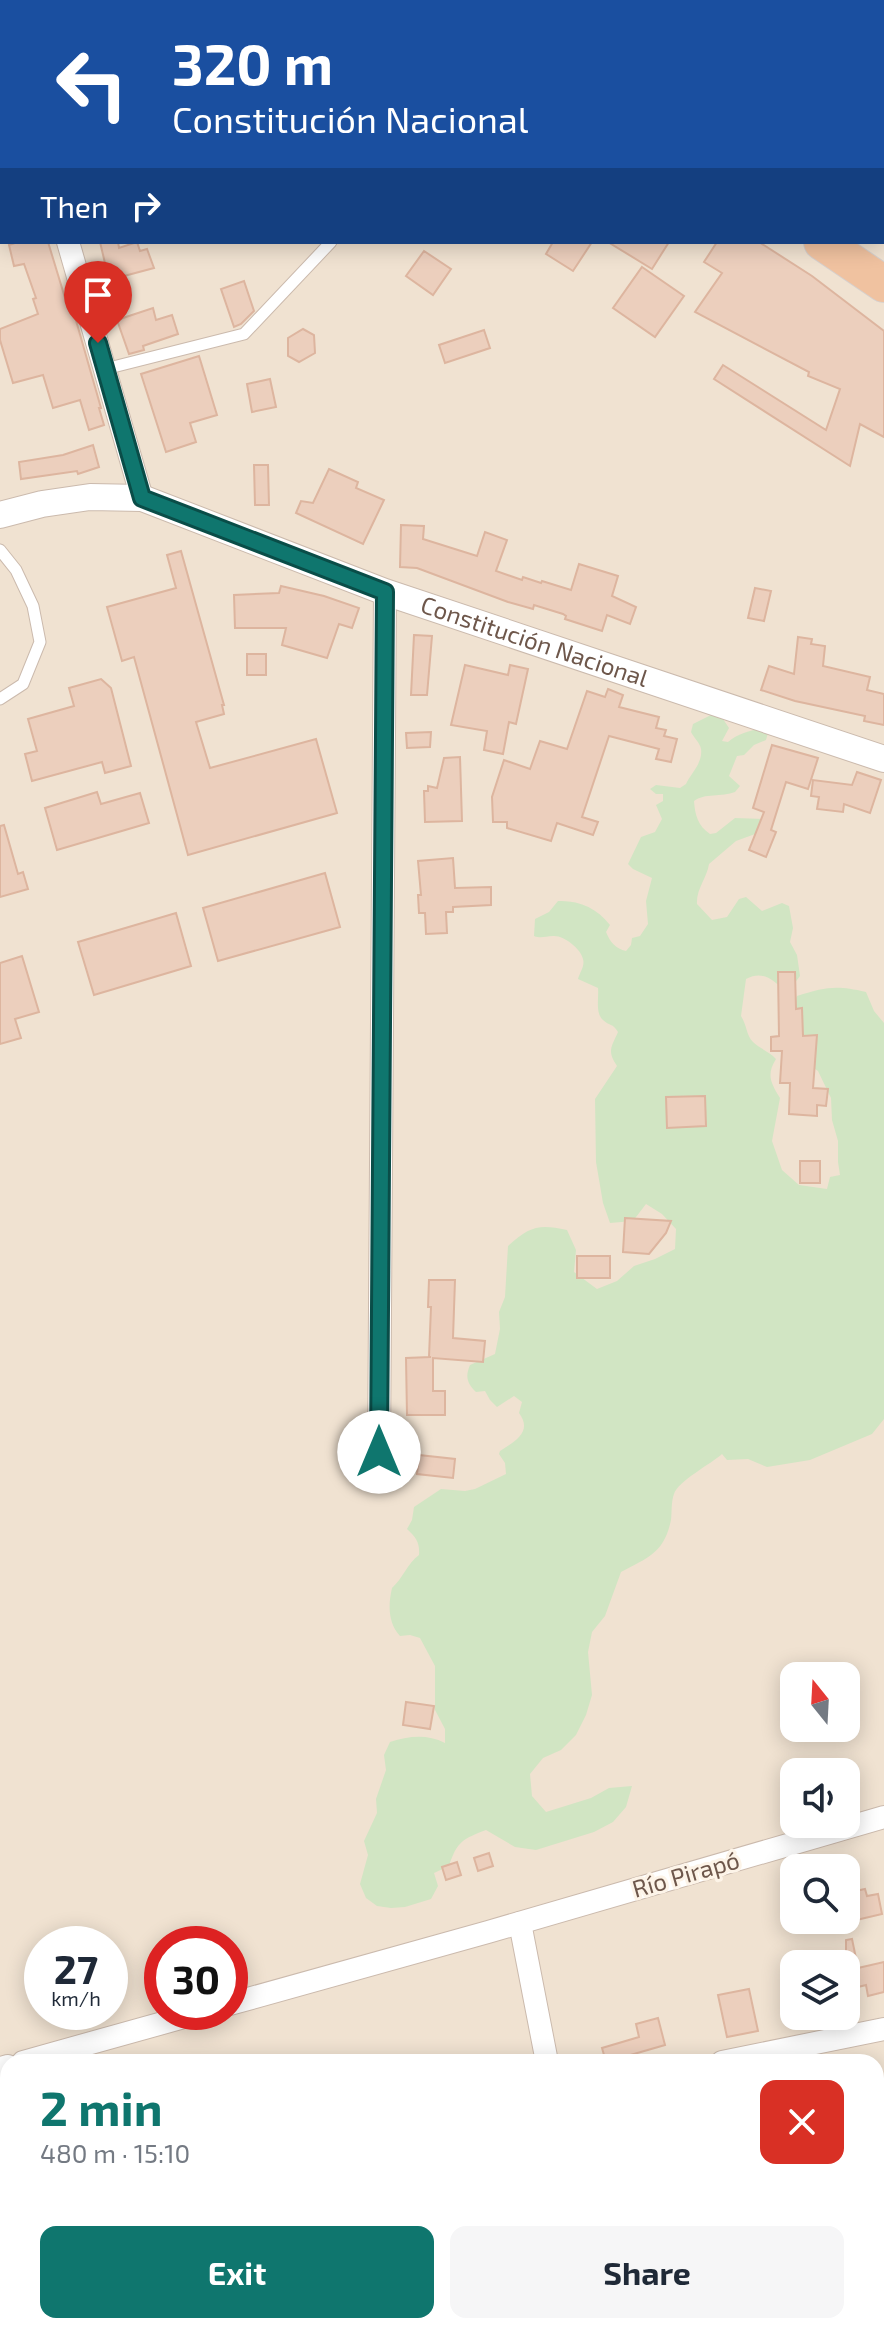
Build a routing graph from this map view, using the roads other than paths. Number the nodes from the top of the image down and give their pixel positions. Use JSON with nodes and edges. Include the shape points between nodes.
{"nodes":[{"id":1,"x":69,"y":244,"type":"edge"},
{"id":2,"x":329,"y":244,"type":"edge"},
{"id":3,"x":825,"y":244,"type":"edge"},
{"id":4,"x":884,"y":284,"type":"edge"},
{"id":5,"x":105,"y":369,"type":"junction"},
{"id":6,"x":142,"y":498,"type":"junction"},
{"id":7,"x":0,"y":515,"type":"edge"},
{"id":8,"x":0,"y":550,"type":"edge"},
{"id":9,"x":385,"y":592,"type":"junction"},
{"id":10,"x":0,"y":699,"type":"edge"},
{"id":11,"x":884,"y":759,"type":"edge"},
{"id":12,"x":379,"y":1452,"type":"dead end"},
{"id":13,"x":884,"y":1817,"type":"edge"},
{"id":14,"x":520,"y":1923,"type":"junction"},
{"id":15,"x":248,"y":1999,"type":"edge"},
{"id":16,"x":144,"y":2028,"type":"edge"},
{"id":17,"x":884,"y":2029,"type":"edge"},
{"id":18,"x":52,"y":2054,"type":"edge"},
{"id":19,"x":545,"y":2054,"type":"edge"},
{"id":20,"x":775,"y":2054,"type":"edge"}],
"edges":[{"from":1,"to":5,"type":"street"},
{"from":2,"to":5,"type":"lane","via":[[244,334]]},
{"from":3,"to":4,"type":"highway"},
{"from":5,"to":6,"type":"street"},
{"from":6,"to":7,"type":"street","name":"Constitución Nacional","via":[[90,497]]},
{"from":6,"to":9,"type":"street","name":"Constitución Nacional"},
{"from":8,"to":10,"type":"lane","via":[[33,606],[40,642],[23,684]]},
{"from":9,"to":11,"type":"street","name":"Constitución Nacional"},
{"from":9,"to":12,"type":"street"},
{"from":13,"to":14,"type":"street","name":"Río Pirapó"},
{"from":14,"to":15,"type":"street","name":"Río Pirapó"},
{"from":14,"to":19,"type":"street"},
{"from":16,"to":18,"type":"street"},
{"from":17,"to":20,"type":"street"}]}
